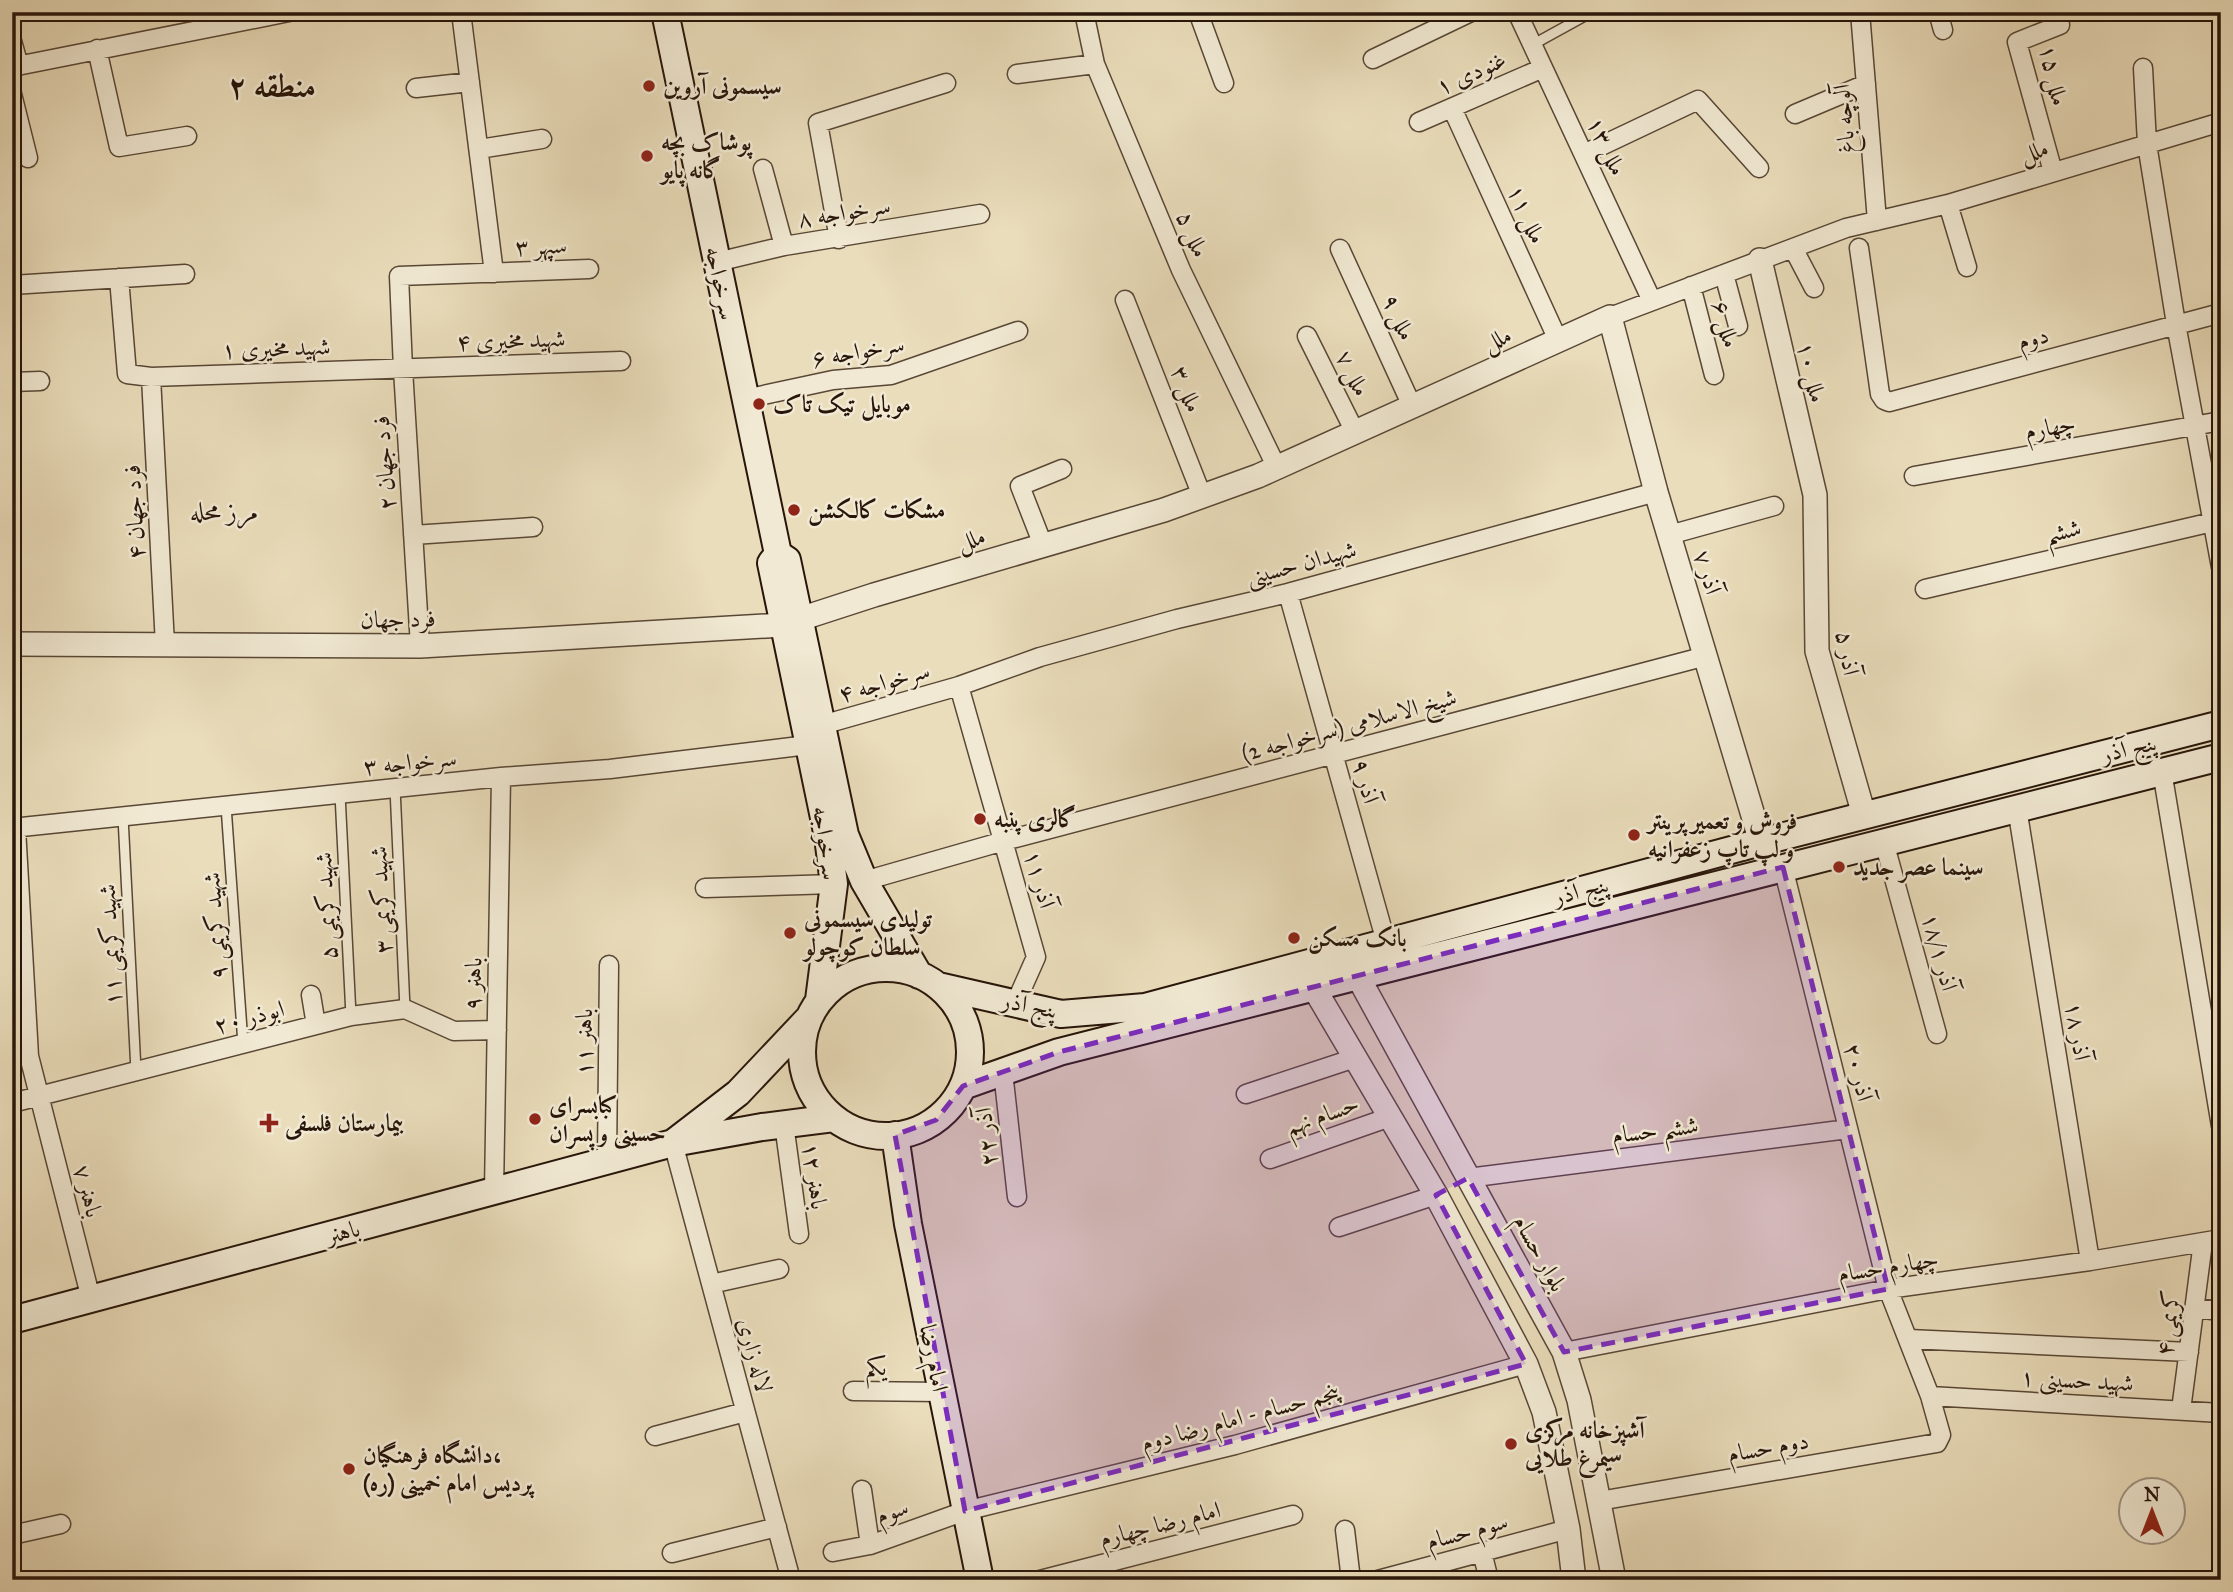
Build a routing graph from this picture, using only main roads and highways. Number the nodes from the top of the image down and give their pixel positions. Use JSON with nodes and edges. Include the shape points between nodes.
{"nodes":[{"id":1,"x":665,"y":12,"type":"edge"},
{"id":2,"x":2221,"y":724,"type":"edge"},
{"id":3,"x":815,"y":735,"type":"junction"},
{"id":4,"x":2221,"y":757,"type":"edge"},
{"id":5,"x":929,"y":981,"type":"junction"},
{"id":6,"x":814,"y":1010,"type":"junction"},
{"id":7,"x":963,"y":1086,"type":"junction"},
{"id":8,"x":834,"y":1118,"type":"junction"},
{"id":9,"x":895,"y":1135,"type":"junction"},
{"id":10,"x":673,"y":1143,"type":"junction"},
{"id":11,"x":12,"y":1320,"type":"edge"},
{"id":12,"x":980,"y":1580,"type":"edge"}],
"edges":[{"from":1,"to":3,"type":"main road","name":"سرخواجه"},
{"from":2,"to":5,"type":"main road","name":"پنج آذر","via":[[1144,1007],[1060,1013]]},
{"from":3,"to":5,"type":"main road","name":"سرخواجه","via":[[864,881]]},
{"from":3,"to":6,"type":"main road","name":"سرخواجه","via":[[834,884]]},
{"from":4,"to":7,"type":"main road","name":"پنج آذر","via":[[1059,1052]]},
{"from":5,"to":6,"type":"main road","via":[[898,969],[855,974],[835,985]]},
{"from":5,"to":7,"type":"main road","via":[[953,1002],[964,1021],[970,1042]]},
{"from":6,"to":8,"type":"main road","via":[[803,1040],[802,1062],[818,1102]]},
{"from":6,"to":10,"type":"main road","name":"باهنر","via":[[738,1093]]},
{"from":7,"to":9,"type":"main road","via":[[936,1120]]},
{"from":8,"to":9,"type":"main road","via":[[852,1129]]},
{"from":8,"to":10,"type":"main road","name":"باهنر"},
{"from":9,"to":12,"type":"main road","name":"امام رضا","via":[[908,1224]]},
{"from":10,"to":11,"type":"main road","name":"باهنر"}]}
